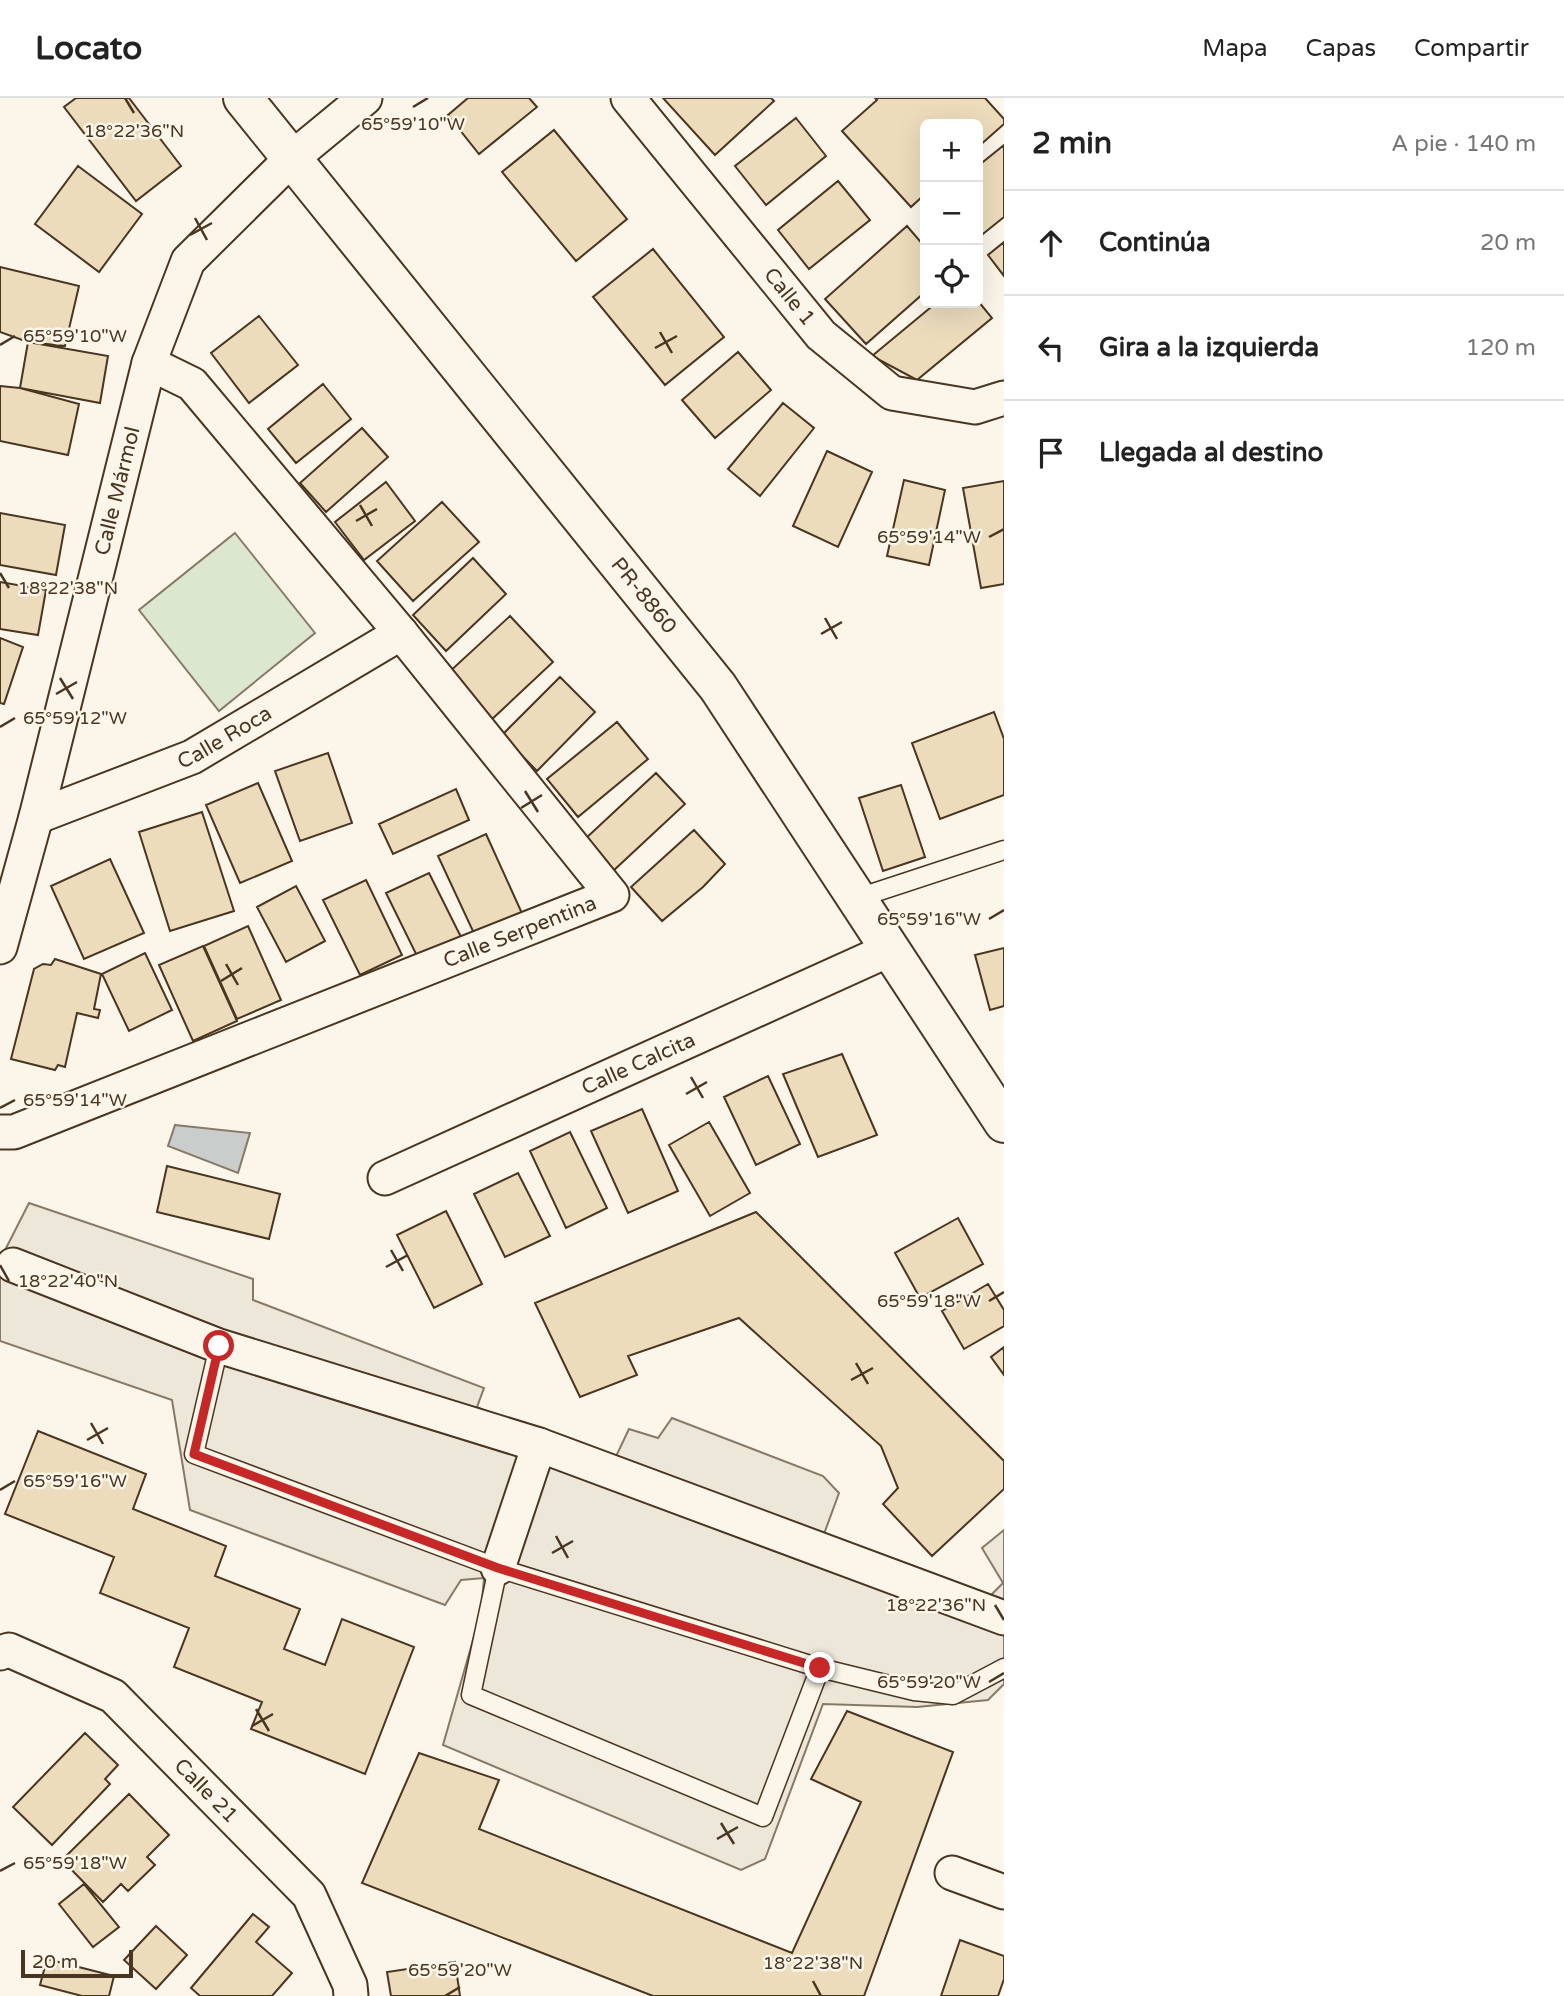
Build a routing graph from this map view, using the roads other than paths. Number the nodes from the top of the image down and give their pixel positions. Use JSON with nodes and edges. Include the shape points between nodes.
{"nodes":[{"id":1,"x":243,"y":98,"type":"edge"},
{"id":2,"x":365,"y":98,"type":"edge"},
{"id":3,"x":628,"y":98,"type":"edge"},
{"id":4,"x":291,"y":159,"type":"junction"},
{"id":5,"x":149,"y":363,"type":"junction"},
{"id":6,"x":1004,"y":398,"type":"edge"},
{"id":7,"x":401,"y":633,"type":"junction"},
{"id":8,"x":36,"y":817,"type":"junction"},
{"id":9,"x":1004,"y":850,"type":"edge"},
{"id":10,"x":858,"y":898,"type":"junction"},
{"id":11,"x":0,"y":947,"type":"edge"},
{"id":12,"x":891,"y":949,"type":"junction"},
{"id":13,"x":1004,"y":1123,"type":"edge"},
{"id":14,"x":0,"y":1132,"type":"edge"},
{"id":15,"x":385,"y":1178,"type":"dead end"},
{"id":16,"x":13,"y":1265,"type":"dead end"},
{"id":17,"x":219,"y":1346,"type":"junction"},
{"id":18,"x":539,"y":1445,"type":"junction"},
{"id":19,"x":498,"y":1568,"type":"junction"},
{"id":20,"x":1004,"y":1618,"type":"edge"},
{"id":21,"x":3,"y":1644,"type":"edge"},
{"id":22,"x":820,"y":1668,"type":"junction"},
{"id":23,"x":1004,"y":1668,"type":"edge"},
{"id":24,"x":952,"y":1873,"type":"dead end"},
{"id":25,"x":1004,"y":1892,"type":"edge"},
{"id":26,"x":351,"y":1996,"type":"edge"}],
"edges":[{"from":1,"to":4,"type":"street","name":"PR-8860","number":"PR-8860"},
{"from":2,"to":4,"type":"street","name":"Calle Mármol"},
{"from":3,"to":6,"type":"street","name":"Calle 1","via":[[821,335],[892,393],[975,407]]},
{"from":4,"to":5,"type":"street","name":"Calle Mármol","via":[[188,261]]},
{"from":4,"to":10,"type":"street","name":"PR-8860","number":"PR-8860","via":[[718,687]]},
{"from":5,"to":7,"type":"street","name":"Calle Serpentina","via":[[192,384]]},
{"from":5,"to":8,"type":"street","name":"Calle Mármol"},
{"from":7,"to":8,"type":"street","name":"Calle Roca","via":[[192,757]]},
{"from":7,"to":14,"type":"street","name":"Calle Serpentina","via":[[612,895],[14,1132]]},
{"from":8,"to":11,"type":"street","name":"Calle Mármol"},
{"from":9,"to":10,"type":"lane"},
{"from":10,"to":12,"type":"street","name":"PR-8860","number":"PR-8860"},
{"from":12,"to":13,"type":"street","name":"PR-8860","number":"PR-8860"},
{"from":12,"to":15,"type":"street","name":"Calle Calcita"},
{"from":16,"to":17,"type":"street"},
{"from":17,"to":18,"type":"street"},
{"from":17,"to":19,"type":"lane","via":[[194,1454]]},
{"from":18,"to":19,"type":"street"},
{"from":18,"to":20,"type":"street"},
{"from":19,"to":22,"type":"lane"},
{"from":19,"to":22,"type":"lane","via":[[471,1695],[763,1817]]},
{"from":21,"to":26,"type":"street","name":"Calle 21","via":[[113,1696],[309,1895],[351,1985]]},
{"from":22,"to":23,"type":"lane","via":[[914,1691],[953,1695]]},
{"from":24,"to":25,"type":"street"}]}
